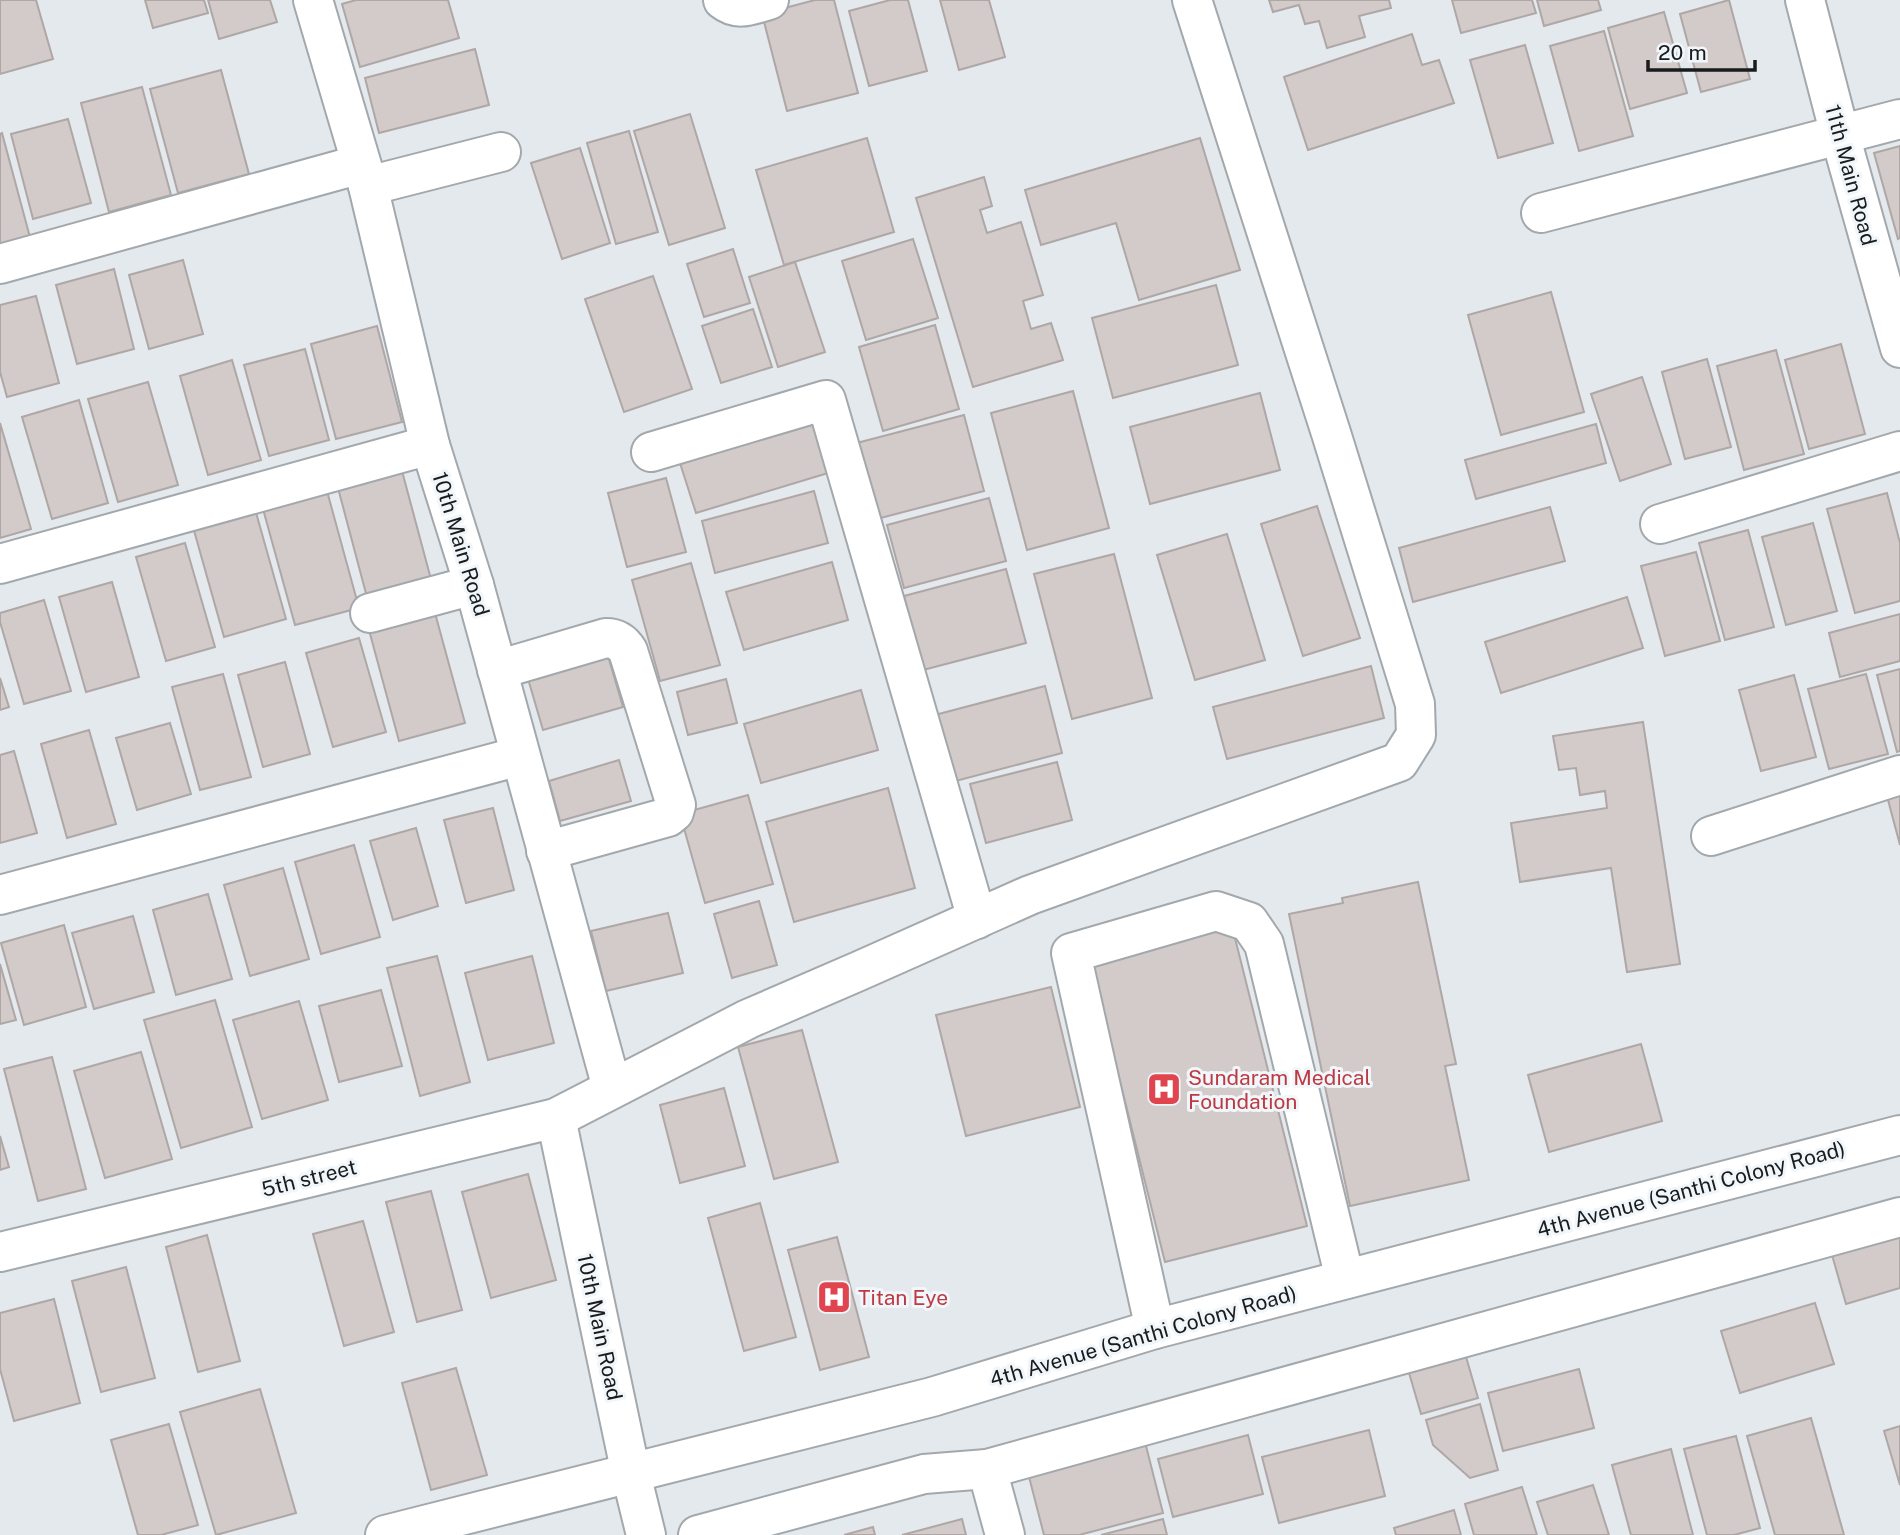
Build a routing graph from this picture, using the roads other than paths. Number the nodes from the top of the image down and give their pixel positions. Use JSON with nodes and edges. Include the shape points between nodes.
{"nodes":[{"id":1,"x":313,"y":0,"type":"edge"},
{"id":2,"x":723,"y":0,"type":"edge"},
{"id":3,"x":769,"y":0,"type":"edge"},
{"id":4,"x":1192,"y":0,"type":"edge"},
{"id":5,"x":1805,"y":0,"type":"edge"},
{"id":6,"x":1900,"y":119,"type":"edge"},
{"id":7,"x":1840,"y":135,"type":"junction"},
{"id":8,"x":501,"y":152,"type":"dead end"},
{"id":9,"x":365,"y":175,"type":"junction"},
{"id":10,"x":1541,"y":213,"type":"dead end"},
{"id":11,"x":0,"y":264,"type":"edge"},
{"id":12,"x":1900,"y":348,"type":"edge"},
{"id":13,"x":430,"y":444,"type":"junction"},
{"id":14,"x":1900,"y":451,"type":"edge"},
{"id":15,"x":651,"y":452,"type":"dead end"},
{"id":16,"x":1660,"y":524,"type":"dead end"},
{"id":17,"x":0,"y":564,"type":"edge"},
{"id":18,"x":474,"y":585,"type":"junction"},
{"id":19,"x":370,"y":613,"type":"dead end"},
{"id":20,"x":497,"y":670,"type":"junction"},
{"id":21,"x":520,"y":755,"type":"junction"},
{"id":22,"x":1900,"y":775,"type":"edge"},
{"id":23,"x":1710,"y":836,"type":"dead end"},
{"id":24,"x":546,"y":851,"type":"junction"},
{"id":25,"x":0,"y":895,"type":"edge"},
{"id":26,"x":977,"y":919,"type":"junction"},
{"id":27,"x":612,"y":1088,"type":"junction"},
{"id":28,"x":556,"y":1118,"type":"junction"},
{"id":29,"x":1900,"y":1135,"type":"edge"},
{"id":30,"x":1900,"y":1217,"type":"edge"},
{"id":31,"x":0,"y":1252,"type":"edge"},
{"id":32,"x":1345,"y":1279,"type":"junction"},
{"id":33,"x":1154,"y":1329,"type":"junction"},
{"id":34,"x":987,"y":1469,"type":"junction"},
{"id":35,"x":631,"y":1475,"type":"junction"},
{"id":36,"x":385,"y":1535,"type":"edge"},
{"id":37,"x":646,"y":1535,"type":"edge"},
{"id":38,"x":698,"y":1535,"type":"edge"},
{"id":39,"x":1005,"y":1535,"type":"edge"}],
"edges":[{"from":1,"to":9,"type":"street","name":"10th Main Road"},
{"from":2,"to":3,"type":"street","via":[[744,8]]},
{"from":4,"to":26,"type":"street","name":"5th street","via":[[1415,704],[1416,735],[1399,762],[1030,895]]},
{"from":5,"to":7,"type":"street","name":"11th Main Road"},
{"from":6,"to":7,"type":"street"},
{"from":7,"to":10,"type":"street"},
{"from":7,"to":12,"type":"street","name":"11th Main Road"},
{"from":8,"to":9,"type":"street"},
{"from":9,"to":11,"type":"street"},
{"from":9,"to":13,"type":"street","name":"10th Main Road"},
{"from":13,"to":17,"type":"street"},
{"from":13,"to":18,"type":"street","name":"10th Main Road"},
{"from":14,"to":16,"type":"street"},
{"from":15,"to":26,"type":"street","via":[[826,400]]},
{"from":18,"to":19,"type":"street"},
{"from":18,"to":20,"type":"street","name":"10th Main Road"},
{"from":20,"to":21,"type":"street","name":"10th Main Road"},
{"from":20,"to":24,"type":"street","via":[[606,638],[622,643],[676,805],[668,817]]},
{"from":21,"to":24,"type":"street","name":"10th Main Road"},
{"from":21,"to":25,"type":"street"},
{"from":22,"to":23,"type":"street"},
{"from":24,"to":27,"type":"street","name":"10th Main Road"},
{"from":26,"to":27,"type":"street","name":"5th street","via":[[748,1018]]},
{"from":27,"to":28,"type":"street","name":"5th street"},
{"from":28,"to":31,"type":"street","name":"5th street"},
{"from":28,"to":35,"type":"street","name":"10th Main Road"},
{"from":29,"to":32,"type":"street","name":"4th Avenue (Santhi Colony Road)"},
{"from":30,"to":34,"type":"street"},
{"from":32,"to":33,"type":"street","name":"4th Avenue (Santhi Colony Road)"},
{"from":32,"to":33,"type":"street","via":[[1264,944],[1249,922],[1216,911],[1071,953]]},
{"from":33,"to":35,"type":"street","name":"4th Avenue (Santhi Colony Road)","via":[[932,1397]]},
{"from":34,"to":38,"type":"street","via":[[924,1474]]},
{"from":34,"to":39,"type":"street"},
{"from":35,"to":36,"type":"street","name":"4th Avenue (Santhi Colony Road)"},
{"from":35,"to":37,"type":"street","name":"10th Main Road"}]}
